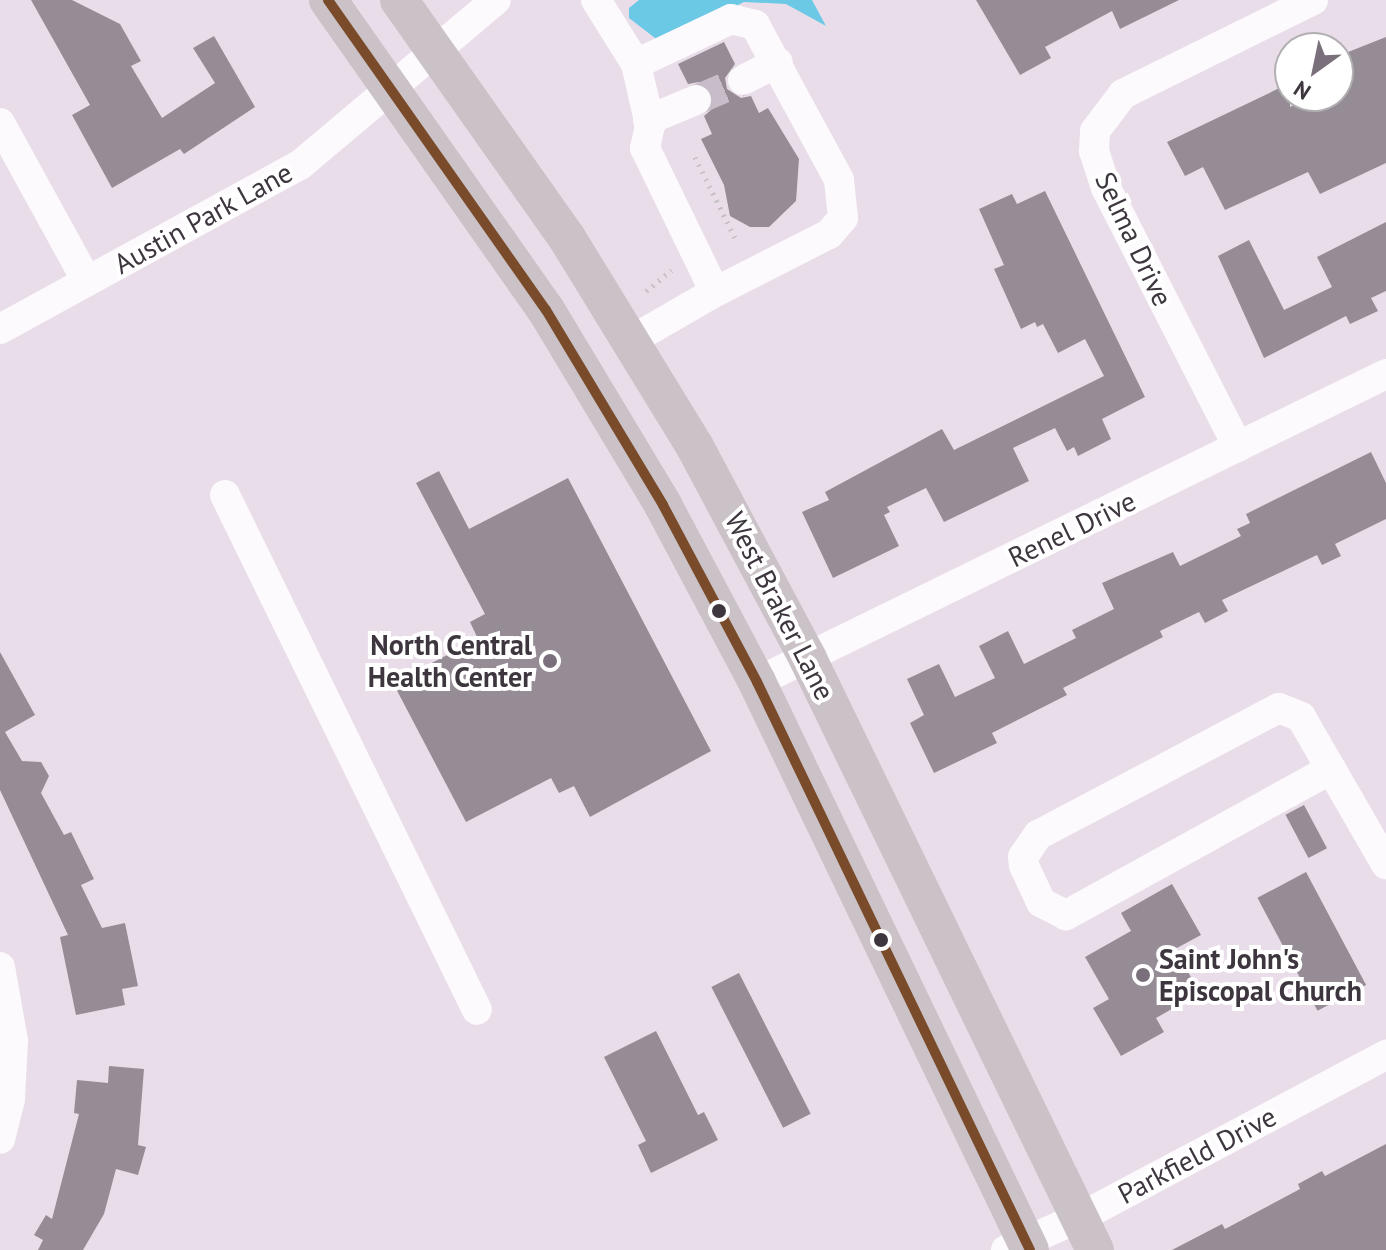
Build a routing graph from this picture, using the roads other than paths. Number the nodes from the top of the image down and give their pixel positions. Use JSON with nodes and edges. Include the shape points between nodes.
{"nodes":[{"id":1,"x":328,"y":0,"type":"edge"},
{"id":2,"x":399,"y":0,"type":"edge"},
{"id":3,"x":496,"y":0,"type":"edge"},
{"id":4,"x":596,"y":0,"type":"edge"},
{"id":5,"x":1313,"y":0,"type":"edge"},
{"id":6,"x":437,"y":52,"type":"junction"},
{"id":7,"x":778,"y":62,"type":"junction"},
{"id":8,"x":636,"y":64,"type":"junction"},
{"id":9,"x":743,"y":80,"type":"tunnel mouth"},
{"id":10,"x":393,"y":89,"type":"junction"},
{"id":11,"x":696,"y":100,"type":"tunnel mouth"},
{"id":12,"x":648,"y":120,"type":"junction"},
{"id":13,"x":0,"y":123,"type":"edge"},
{"id":14,"x":87,"y":281,"type":"junction"},
{"id":15,"x":715,"y":292,"type":"junction"},
{"id":16,"x":0,"y":329,"type":"edge"},
{"id":17,"x":632,"y":340,"type":"junction"},
{"id":18,"x":1386,"y":374,"type":"edge"},
{"id":19,"x":1238,"y":447,"type":"junction"},
{"id":20,"x":225,"y":495,"type":"dead end"},
{"id":21,"x":808,"y":659,"type":"junction"},
{"id":22,"x":757,"y":682,"type":"junction"},
{"id":23,"x":1331,"y":769,"type":"junction"},
{"id":24,"x":1386,"y":864,"type":"edge"},
{"id":25,"x":0,"y":967,"type":"edge"},
{"id":26,"x":477,"y":1010,"type":"dead end"},
{"id":27,"x":1386,"y":1055,"type":"edge"},
{"id":28,"x":0,"y":1139,"type":"edge"},
{"id":29,"x":1087,"y":1234,"type":"edge"},
{"id":30,"x":1021,"y":1247,"type":"edge"}],
"edges":[{"from":1,"to":10,"type":"main road","name":"West Braker Lane"},
{"from":2,"to":6,"type":"main road","name":"West Braker Lane"},
{"from":3,"to":6,"type":"street","name":"Austin Park Lane"},
{"from":4,"to":8,"type":"street"},
{"from":5,"to":19,"type":"street","name":"Selma Drive","via":[[1123,94],[1095,131],[1094,151],[1106,188]]},
{"from":6,"to":10,"type":"street","name":"Austin Park Lane"},
{"from":6,"to":17,"type":"main road","name":"West Braker Lane"},
{"from":7,"to":8,"type":"street","via":[[755,25],[741,19]]},
{"from":7,"to":9,"type":"street"},
{"from":7,"to":15,"type":"street","via":[[839,180],[843,218],[829,234]]},
{"from":8,"to":12,"type":"street"},
{"from":10,"to":14,"type":"street","name":"Austin Park Lane","via":[[300,165]]},
{"from":10,"to":22,"type":"main road","name":"West Braker Lane","via":[[600,394]]},
{"from":11,"to":12,"type":"street"},
{"from":12,"to":15,"type":"street","via":[[645,148]]},
{"from":13,"to":14,"type":"street"},
{"from":14,"to":16,"type":"street","name":"Austin Park Lane"},
{"from":15,"to":17,"type":"street"},
{"from":17,"to":21,"type":"main road","name":"West Braker Lane","via":[[752,549]]},
{"from":18,"to":19,"type":"street","name":"Renel Drive"},
{"from":19,"to":21,"type":"street","name":"Renel Drive"},
{"from":20,"to":26,"type":"street"},
{"from":21,"to":22,"type":"street","name":"Renel Drive"},
{"from":21,"to":29,"type":"main road","name":"West Braker Lane"},
{"from":22,"to":30,"type":"main road","name":"West Braker Lane"},
{"from":23,"to":23,"type":"street","via":[[1066,915],[1041,902],[1024,866],[1026,850],[1038,835],[1270,709],[1290,709],[1301,717]]},
{"from":23,"to":24,"type":"street"},
{"from":25,"to":28,"type":"street","via":[[13,1041],[10,1099]]},
{"from":27,"to":29,"type":"street","name":"Parkfield Drive"},
{"from":29,"to":30,"type":"street","name":"Parkfield Drive"}]}
